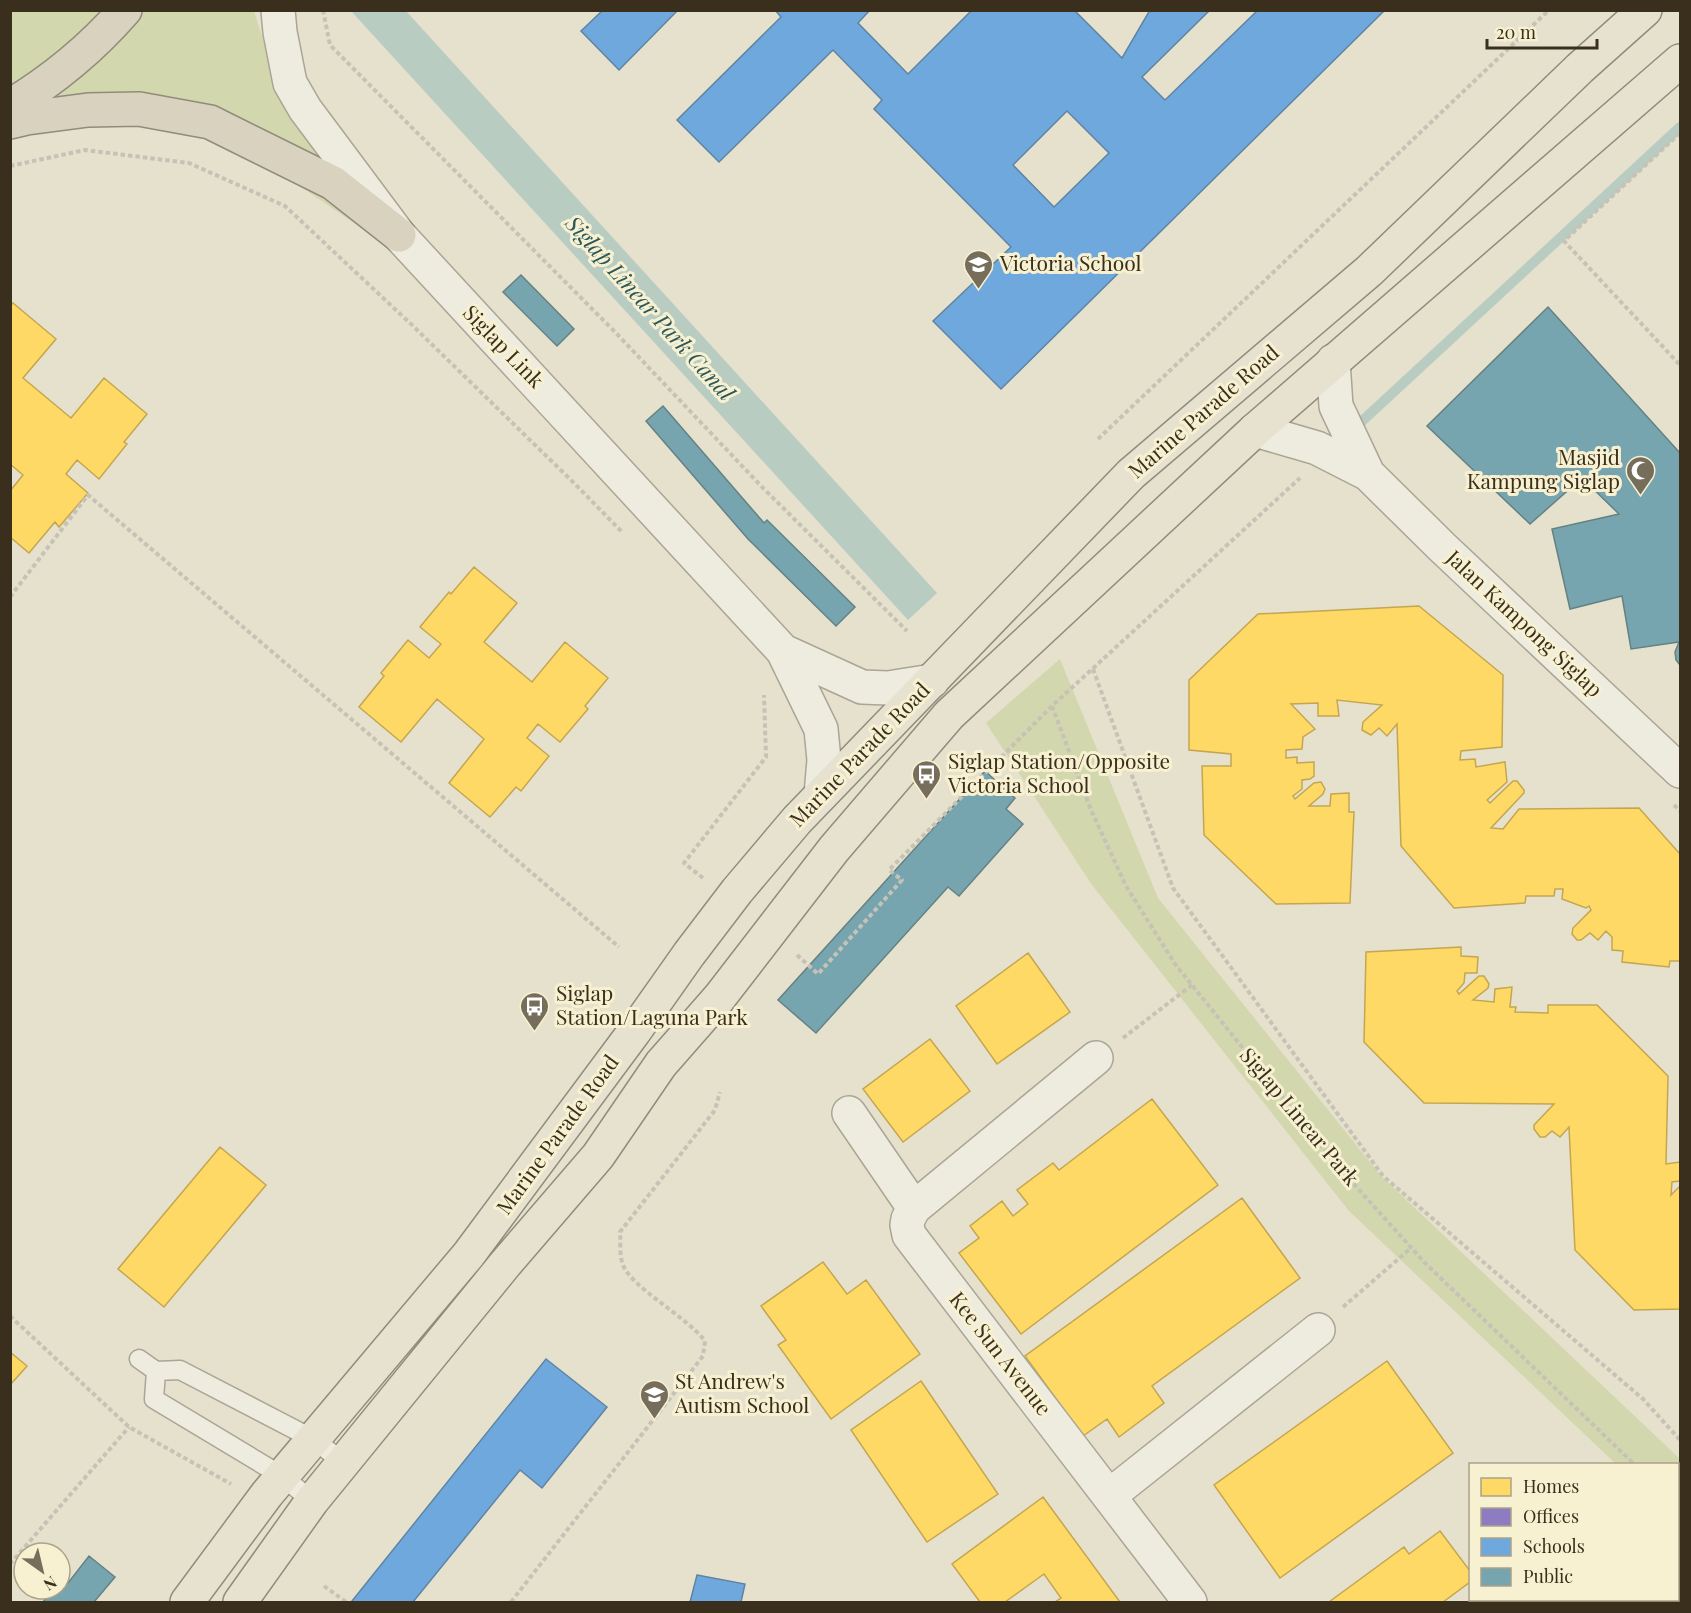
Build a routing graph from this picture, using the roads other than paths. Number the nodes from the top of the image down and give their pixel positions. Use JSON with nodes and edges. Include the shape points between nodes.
{"nodes":[{"id":1,"x":125,"y":10,"type":"edge"},
{"id":2,"x":278,"y":10,"type":"edge"},
{"id":3,"x":1645,"y":10,"type":"edge"},
{"id":4,"x":1680,"y":60,"type":"edge"},
{"id":5,"x":10,"y":106,"type":"edge"},
{"id":6,"x":10,"y":122,"type":"edge"},
{"id":7,"x":399,"y":235,"type":"junction"},
{"id":8,"x":1333,"y":361,"type":"junction"},
{"id":9,"x":1255,"y":430,"type":"junction"},
{"id":10,"x":1368,"y":474,"type":"junction"},
{"id":11,"x":783,"y":651,"type":"junction"},
{"id":12,"x":932,"y":681,"type":"junction"},
{"id":13,"x":1680,"y":771,"type":"edge"},
{"id":14,"x":821,"y":795,"type":"junction"},
{"id":15,"x":1096,"y":1058,"type":"road end"},
{"id":16,"x":849,"y":1113,"type":"dead end"},
{"id":17,"x":914,"y":1208,"type":"junction"},
{"id":18,"x":1318,"y":1330,"type":"road end"},
{"id":19,"x":139,"y":1359,"type":"dead end"},
{"id":20,"x":156,"y":1371,"type":"junction"},
{"id":21,"x":314,"y":1439,"type":"junction"},
{"id":22,"x":343,"y":1462,"type":"junction"},
{"id":23,"x":282,"y":1476,"type":"junction"},
{"id":24,"x":1109,"y":1496,"type":"junction"},
{"id":25,"x":312,"y":1501,"type":"junction"},
{"id":26,"x":187,"y":1602,"type":"edge"},
{"id":27,"x":240,"y":1602,"type":"edge"},
{"id":28,"x":1190,"y":1602,"type":"edge"}],
"edges":[{"from":1,"to":5,"type":"highway","via":[[69,64]]},
{"from":2,"to":7,"type":"street","name":"Siglap Link","via":[[290,83],[304,109]]},
{"from":3,"to":12,"type":"main road","name":"Marine Parade Road","via":[[1369,271],[1131,474]]},
{"from":4,"to":8,"type":"main road","name":"Marine Parade Road"},
{"from":6,"to":7,"type":"highway","via":[[88,110],[139,109],[210,122],[333,183]]},
{"from":7,"to":11,"type":"street","name":"Siglap Link"},
{"from":8,"to":9,"type":"main road","name":"Marine Parade Road"},
{"from":8,"to":10,"type":"street","name":"Jalan Kampong Siglap","via":[[1336,406]]},
{"from":9,"to":10,"type":"street","name":"Jalan Kampong Siglap","via":[[1317,448]]},
{"from":9,"to":22,"type":"main road","name":"Marine Parade Road","via":[[949,715],[834,849],[719,998],[662,1064],[598,1156]]},
{"from":10,"to":13,"type":"street","name":"Jalan Kampong Siglap"},
{"from":11,"to":12,"type":"street","name":"Siglap Link","via":[[861,687],[888,688]]},
{"from":11,"to":14,"type":"street","name":"Siglap Link","via":[[821,729]]},
{"from":12,"to":14,"type":"main road","name":"Marine Parade Road"},
{"from":14,"to":21,"type":"main road","name":"Marine Parade Road","via":[[737,891],[470,1254]]},
{"from":15,"to":17,"type":"street"},
{"from":16,"to":17,"type":"street"},
{"from":17,"to":24,"type":"street","name":"Kee Sun Avenue","via":[[907,1225],[909,1235]]},
{"from":18,"to":24,"type":"street"},
{"from":19,"to":20,"type":"lane"},
{"from":20,"to":21,"type":"lane","via":[[180,1370]]},
{"from":20,"to":23,"type":"lane","via":[[154,1399]]},
{"from":21,"to":22,"type":"lane"},
{"from":21,"to":23,"type":"main road","name":"Marine Parade Road"},
{"from":22,"to":25,"type":"main road","name":"Marine Parade Road"},
{"from":23,"to":25,"type":"lane"},
{"from":23,"to":26,"type":"main road","name":"Marine Parade Road"},
{"from":24,"to":28,"type":"street","name":"Kee Sun Avenue"},
{"from":25,"to":27,"type":"main road","name":"Marine Parade Road"}]}
